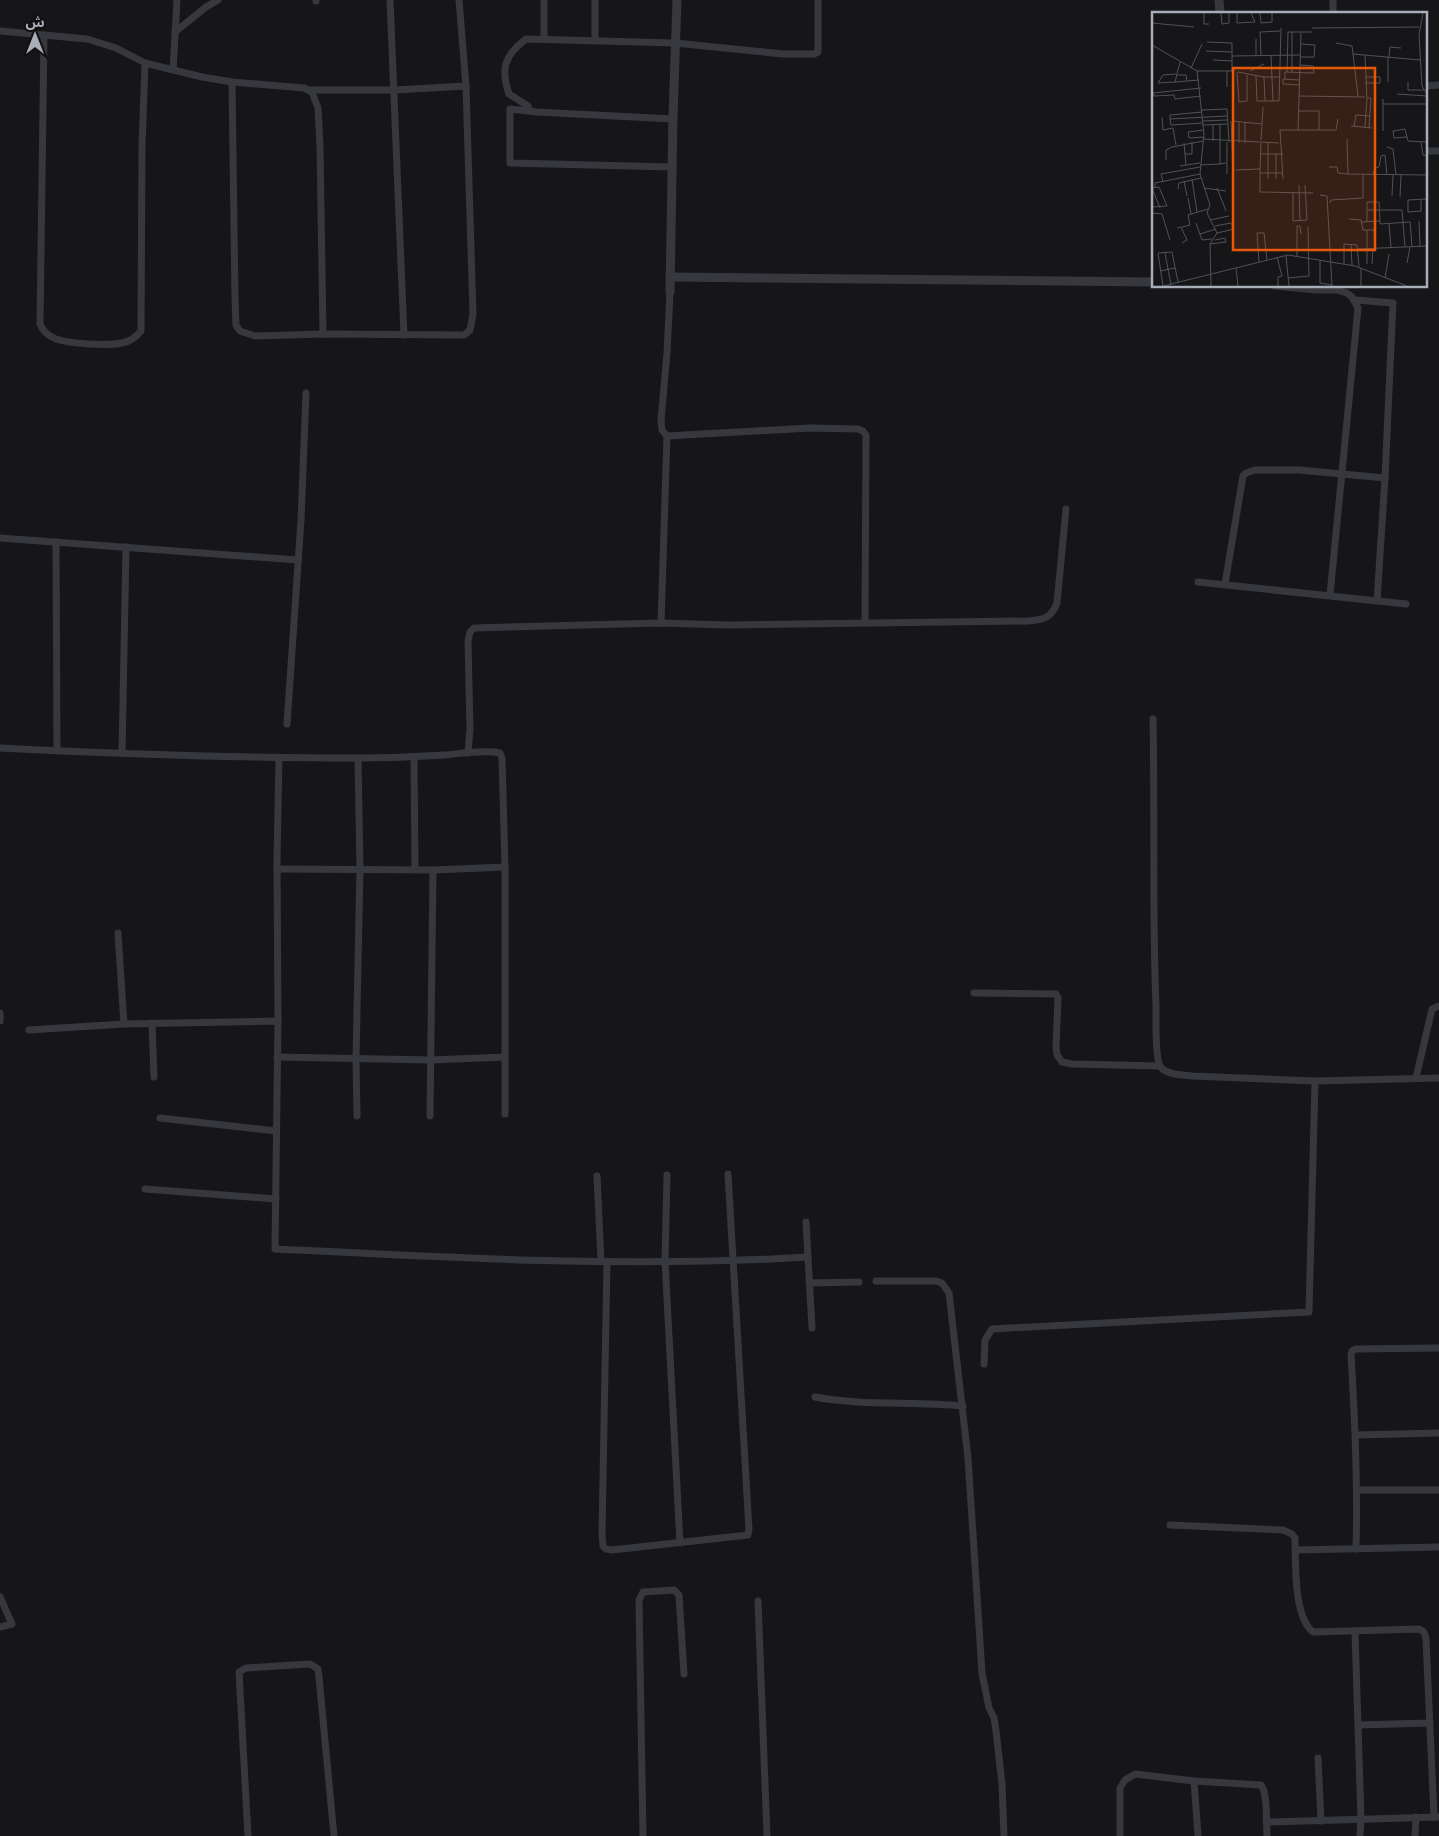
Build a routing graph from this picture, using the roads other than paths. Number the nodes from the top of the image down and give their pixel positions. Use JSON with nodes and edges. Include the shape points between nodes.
{"nodes":[{"id":1,"x":177,"y":0,"type":"edge"},
{"id":2,"x":218,"y":0,"type":"edge"},
{"id":3,"x":390,"y":0,"type":"edge"},
{"id":4,"x":459,"y":0,"type":"edge"},
{"id":5,"x":544,"y":0,"type":"edge"},
{"id":6,"x":595,"y":0,"type":"edge"},
{"id":7,"x":676,"y":0,"type":"edge"},
{"id":8,"x":818,"y":0,"type":"edge"},
{"id":9,"x":0,"y":31,"type":"edge"},
{"id":10,"x":175,"y":32,"type":"junction"},
{"id":11,"x":44,"y":35,"type":"junction"},
{"id":12,"x":544,"y":38,"type":"junction"},
{"id":13,"x":595,"y":41,"type":"junction"},
{"id":14,"x":675,"y":43,"type":"junction"},
{"id":15,"x":145,"y":63,"type":"junction"},
{"id":16,"x":173,"y":70,"type":"junction"},
{"id":17,"x":232,"y":82,"type":"junction"},
{"id":18,"x":466,"y":86,"type":"junction"},
{"id":19,"x":1426,"y":86,"type":"edge"},
{"id":20,"x":1439,"y":86,"type":"edge"},
{"id":21,"x":308,"y":90,"type":"junction"},
{"id":22,"x":395,"y":90,"type":"junction"},
{"id":23,"x":530,"y":111,"type":"junction"},
{"id":24,"x":672,"y":119,"type":"junction"},
{"id":25,"x":1426,"y":151,"type":"edge"},
{"id":26,"x":1439,"y":151,"type":"edge"},
{"id":27,"x":672,"y":167,"type":"junction"},
{"id":28,"x":670,"y":277,"type":"junction"},
{"id":29,"x":1152,"y":282,"type":"edge"},
{"id":30,"x":1296,"y":288,"type":"edge"},
{"id":31,"x":1337,"y":288,"type":"edge"},
{"id":32,"x":670,"y":292,"type":"joint"},
{"id":33,"x":1354,"y":300,"type":"junction"},
{"id":34,"x":323,"y":334,"type":"junction"},
{"id":35,"x":404,"y":335,"type":"junction"},
{"id":36,"x":306,"y":393,"type":"dead end"},
{"id":37,"x":667,"y":436,"type":"junction"},
{"id":38,"x":1342,"y":475,"type":"junction"},
{"id":39,"x":1385,"y":478,"type":"junction"},
{"id":40,"x":1066,"y":509,"type":"dead end"},
{"id":41,"x":0,"y":538,"type":"edge"},
{"id":42,"x":56,"y":542,"type":"junction"},
{"id":43,"x":126,"y":547,"type":"junction"},
{"id":44,"x":298,"y":560,"type":"junction"},
{"id":45,"x":1198,"y":582,"type":"dead end"},
{"id":46,"x":1225,"y":584,"type":"junction"},
{"id":47,"x":1330,"y":595,"type":"junction"},
{"id":48,"x":1377,"y":601,"type":"junction"},
{"id":49,"x":1406,"y":604,"type":"dead end"},
{"id":50,"x":661,"y":623,"type":"junction"},
{"id":51,"x":865,"y":623,"type":"junction"},
{"id":52,"x":1154,"y":719,"type":"dead end"},
{"id":53,"x":287,"y":724,"type":"dead end"},
{"id":54,"x":0,"y":748,"type":"edge"},
{"id":55,"x":57,"y":751,"type":"junction"},
{"id":56,"x":122,"y":753,"type":"junction"},
{"id":57,"x":468,"y":753,"type":"junction"},
{"id":58,"x":280,"y":757,"type":"junction"},
{"id":59,"x":414,"y":757,"type":"junction"},
{"id":60,"x":358,"y":758,"type":"junction"},
{"id":61,"x":505,"y":867,"type":"junction"},
{"id":62,"x":360,"y":869,"type":"junction"},
{"id":63,"x":277,"y":870,"type":"junction"},
{"id":64,"x":415,"y":870,"type":"junction"},
{"id":65,"x":433,"y":870,"type":"junction"},
{"id":66,"x":118,"y":933,"type":"dead end"},
{"id":67,"x":974,"y":993,"type":"dead end"},
{"id":68,"x":1439,"y":1006,"type":"edge"},
{"id":69,"x":0,"y":1013,"type":"edge"},
{"id":70,"x":0,"y":1021,"type":"edge"},
{"id":71,"x":278,"y":1021,"type":"junction"},
{"id":72,"x":152,"y":1023,"type":"junction"},
{"id":73,"x":124,"y":1024,"type":"junction"},
{"id":74,"x":29,"y":1030,"type":"dead end"},
{"id":75,"x":505,"y":1057,"type":"junction"},
{"id":76,"x":277,"y":1058,"type":"junction"},
{"id":77,"x":356,"y":1059,"type":"junction"},
{"id":78,"x":431,"y":1060,"type":"junction"},
{"id":79,"x":1160,"y":1066,"type":"junction"},
{"id":80,"x":154,"y":1076,"type":"dead end"},
{"id":81,"x":1416,"y":1078,"type":"junction"},
{"id":82,"x":1439,"y":1078,"type":"edge"},
{"id":83,"x":1315,"y":1081,"type":"junction"},
{"id":84,"x":505,"y":1114,"type":"dead end"},
{"id":85,"x":357,"y":1116,"type":"dead end"},
{"id":86,"x":430,"y":1116,"type":"dead end"},
{"id":87,"x":160,"y":1118,"type":"dead end"},
{"id":88,"x":276,"y":1131,"type":"junction"},
{"id":89,"x":728,"y":1174,"type":"dead end"},
{"id":90,"x":667,"y":1175,"type":"dead end"},
{"id":91,"x":597,"y":1176,"type":"dead end"},
{"id":92,"x":145,"y":1190,"type":"dead end"},
{"id":93,"x":276,"y":1199,"type":"junction"},
{"id":94,"x":806,"y":1222,"type":"dead end"},
{"id":95,"x":808,"y":1257,"type":"junction"},
{"id":96,"x":665,"y":1260,"type":"junction"},
{"id":97,"x":604,"y":1262,"type":"junction"},
{"id":98,"x":733,"y":1262,"type":"junction"},
{"id":99,"x":859,"y":1282,"type":"dead end"},
{"id":100,"x":876,"y":1282,"type":"dead end"},
{"id":101,"x":809,"y":1283,"type":"junction"},
{"id":102,"x":812,"y":1328,"type":"dead end"},
{"id":103,"x":1439,"y":1348,"type":"edge"},
{"id":104,"x":984,"y":1364,"type":"dead end"},
{"id":105,"x":814,"y":1396,"type":"dead end"},
{"id":106,"x":963,"y":1406,"type":"junction"},
{"id":107,"x":1439,"y":1433,"type":"edge"},
{"id":108,"x":1356,"y":1435,"type":"junction"},
{"id":109,"x":1358,"y":1490,"type":"junction"},
{"id":110,"x":1439,"y":1490,"type":"edge"},
{"id":111,"x":1170,"y":1525,"type":"dead end"},
{"id":112,"x":680,"y":1543,"type":"junction"},
{"id":113,"x":1439,"y":1547,"type":"edge"},
{"id":114,"x":1356,"y":1549,"type":"junction"},
{"id":115,"x":1295,"y":1550,"type":"junction"},
{"id":116,"x":0,"y":1597,"type":"edge"},
{"id":117,"x":758,"y":1601,"type":"dead end"},
{"id":118,"x":0,"y":1628,"type":"edge"},
{"id":119,"x":1354,"y":1632,"type":"junction"},
{"id":120,"x":684,"y":1674,"type":"dead end"},
{"id":121,"x":1430,"y":1723,"type":"junction"},
{"id":122,"x":1358,"y":1725,"type":"junction"},
{"id":123,"x":1318,"y":1758,"type":"dead end"},
{"id":124,"x":1194,"y":1781,"type":"junction"},
{"id":125,"x":1436,"y":1817,"type":"edge"},
{"id":126,"x":1416,"y":1818,"type":"junction"},
{"id":127,"x":1361,"y":1819,"type":"junction"},
{"id":128,"x":1321,"y":1820,"type":"junction"},
{"id":129,"x":1266,"y":1822,"type":"junction"},
{"id":130,"x":248,"y":1836,"type":"edge"},
{"id":131,"x":334,"y":1836,"type":"edge"},
{"id":132,"x":643,"y":1836,"type":"edge"},
{"id":133,"x":767,"y":1836,"type":"edge"},
{"id":134,"x":1004,"y":1836,"type":"edge"},
{"id":135,"x":1120,"y":1836,"type":"edge"},
{"id":136,"x":1198,"y":1836,"type":"edge"},
{"id":137,"x":1267,"y":1836,"type":"edge"},
{"id":138,"x":1360,"y":1836,"type":"edge"},
{"id":139,"x":1415,"y":1836,"type":"edge"}],
"edges":[{"from":1,"to":10,"type":"street"},
{"from":2,"to":10,"type":"street"},
{"from":3,"to":22,"type":"street"},
{"from":4,"to":18,"type":"street"},
{"from":5,"to":12,"type":"street"},
{"from":6,"to":13,"type":"street"},
{"from":7,"to":14,"type":"street"},
{"from":8,"to":14,"type":"street","via":[[818,52],[814,54]]},
{"from":9,"to":11,"type":"street"},
{"from":10,"to":16,"type":"street"},
{"from":11,"to":15,"type":"street","via":[[96,41]]},
{"from":11,"to":15,"type":"street","via":[[40,324],[43,331],[57,340],[122,343],[141,331]]},
{"from":12,"to":13,"type":"street"},
{"from":12,"to":23,"type":"street","via":[[526,39],[518,45],[510,52],[504,72],[509,94],[528,106]]},
{"from":13,"to":14,"type":"street"},
{"from":14,"to":24,"type":"street"},
{"from":15,"to":16,"type":"street"},
{"from":16,"to":17,"type":"street"},
{"from":17,"to":21,"type":"street"},
{"from":17,"to":34,"type":"street","via":[[236,325],[244,334],[255,336]]},
{"from":18,"to":22,"type":"street"},
{"from":18,"to":35,"type":"street","via":[[470,330],[464,335]]},
{"from":19,"to":20,"type":"street"},
{"from":21,"to":22,"type":"street"},
{"from":21,"to":34,"type":"street","via":[[318,108]]},
{"from":22,"to":35,"type":"street"},
{"from":23,"to":24,"type":"street"},
{"from":23,"to":27,"type":"street","via":[[510,109],[510,163]]},
{"from":24,"to":27,"type":"street"},
{"from":25,"to":26,"type":"street"},
{"from":27,"to":28,"type":"street"},
{"from":28,"to":29,"type":"street"},
{"from":28,"to":32,"type":"street"},
{"from":30,"to":31,"type":"street"},
{"from":31,"to":33,"type":"street"},
{"from":32,"to":37,"type":"street","via":[[661,420],[662,430]]},
{"from":33,"to":38,"type":"street","via":[[1358,308]]},
{"from":33,"to":39,"type":"street","via":[[1393,303]]},
{"from":34,"to":35,"type":"street"},
{"from":36,"to":44,"type":"street"},
{"from":37,"to":50,"type":"street"},
{"from":37,"to":51,"type":"street","via":[[810,428],[865,432]]},
{"from":38,"to":39,"type":"street"},
{"from":38,"to":46,"type":"street","via":[[1299,470],[1246,473]]},
{"from":38,"to":47,"type":"street"},
{"from":39,"to":48,"type":"street"},
{"from":40,"to":51,"type":"street","via":[[1057,603],[1046,619]]},
{"from":41,"to":42,"type":"street"},
{"from":42,"to":43,"type":"street"},
{"from":42,"to":55,"type":"street"},
{"from":43,"to":44,"type":"street"},
{"from":43,"to":56,"type":"street"},
{"from":44,"to":53,"type":"street"},
{"from":45,"to":46,"type":"street"},
{"from":46,"to":47,"type":"street"},
{"from":47,"to":48,"type":"street"},
{"from":48,"to":49,"type":"street"},
{"from":50,"to":51,"type":"street"},
{"from":50,"to":57,"type":"street","via":[[474,628],[468,641]]},
{"from":52,"to":79,"type":"street","via":[[1154,959]]},
{"from":54,"to":55,"type":"street"},
{"from":55,"to":56,"type":"street"},
{"from":56,"to":58,"type":"street"},
{"from":57,"to":59,"type":"street"},
{"from":57,"to":61,"type":"street","via":[[496,752],[502,758]]},
{"from":58,"to":60,"type":"street"},
{"from":58,"to":63,"type":"street"},
{"from":59,"to":60,"type":"street"},
{"from":59,"to":64,"type":"street"},
{"from":60,"to":62,"type":"street"},
{"from":61,"to":65,"type":"street"},
{"from":61,"to":75,"type":"street"},
{"from":62,"to":63,"type":"street"},
{"from":62,"to":64,"type":"street"},
{"from":62,"to":77,"type":"street"},
{"from":63,"to":71,"type":"street"},
{"from":64,"to":65,"type":"street"},
{"from":65,"to":78,"type":"street"},
{"from":66,"to":73,"type":"street"},
{"from":67,"to":79,"type":"street","via":[[1056,994],[1056,1047],[1062,1062]]},
{"from":68,"to":81,"type":"street","via":[[1432,1009]]},
{"from":69,"to":70,"type":"street"},
{"from":71,"to":72,"type":"street"},
{"from":71,"to":76,"type":"street"},
{"from":72,"to":73,"type":"street"},
{"from":72,"to":80,"type":"street"},
{"from":73,"to":74,"type":"street"},
{"from":75,"to":78,"type":"street"},
{"from":75,"to":84,"type":"street"},
{"from":76,"to":77,"type":"street"},
{"from":76,"to":88,"type":"street"},
{"from":77,"to":78,"type":"street"},
{"from":77,"to":85,"type":"street"},
{"from":78,"to":86,"type":"street"},
{"from":79,"to":83,"type":"street","via":[[1178,1075]]},
{"from":81,"to":82,"type":"street"},
{"from":81,"to":83,"type":"street"},
{"from":83,"to":104,"type":"street","via":[[1309,1312],[992,1329],[985,1340]]},
{"from":87,"to":88,"type":"street"},
{"from":88,"to":93,"type":"street"},
{"from":89,"to":98,"type":"street"},
{"from":90,"to":96,"type":"street"},
{"from":91,"to":97,"type":"street"},
{"from":92,"to":93,"type":"street"},
{"from":93,"to":97,"type":"street","via":[[275,1248]]},
{"from":94,"to":95,"type":"street"},
{"from":95,"to":98,"type":"street"},
{"from":95,"to":101,"type":"street"},
{"from":96,"to":97,"type":"street"},
{"from":96,"to":98,"type":"street"},
{"from":96,"to":112,"type":"street"},
{"from":97,"to":112,"type":"street","via":[[603,1546],[612,1550]]},
{"from":98,"to":112,"type":"street","via":[[749,1532],[744,1537]]},
{"from":99,"to":101,"type":"street"},
{"from":100,"to":106,"type":"street","via":[[936,1282],[946,1287]]},
{"from":101,"to":102,"type":"street"},
{"from":103,"to":108,"type":"street","via":[[1352,1351]]},
{"from":105,"to":106,"type":"street","via":[[854,1402]]},
{"from":106,"to":134,"type":"street","via":[[982,1673],[996,1731]]},
{"from":107,"to":108,"type":"street"},
{"from":108,"to":109,"type":"street"},
{"from":109,"to":110,"type":"street"},
{"from":109,"to":114,"type":"street"},
{"from":111,"to":115,"type":"street","via":[[1288,1530],[1294,1538]]},
{"from":113,"to":114,"type":"street"},
{"from":114,"to":115,"type":"street"},
{"from":115,"to":119,"type":"street","via":[[1299,1604],[1308,1628],[1318,1632]]},
{"from":116,"to":118,"type":"street","via":[[12,1624]]},
{"from":117,"to":133,"type":"street"},
{"from":119,"to":121,"type":"street","via":[[1419,1629],[1426,1634]]},
{"from":119,"to":122,"type":"street"},
{"from":120,"to":132,"type":"street","via":[[679,1595],[674,1590],[643,1592],[639,1600]]},
{"from":121,"to":122,"type":"street"},
{"from":121,"to":125,"type":"street"},
{"from":122,"to":127,"type":"street"},
{"from":123,"to":128,"type":"street"},
{"from":124,"to":129,"type":"street","via":[[1261,1785],[1264,1788]]},
{"from":124,"to":135,"type":"street","via":[[1135,1774],[1126,1780],[1120,1788]]},
{"from":124,"to":136,"type":"street"},
{"from":125,"to":126,"type":"street"},
{"from":126,"to":127,"type":"street"},
{"from":126,"to":139,"type":"street"},
{"from":127,"to":128,"type":"street"},
{"from":127,"to":138,"type":"street"},
{"from":128,"to":129,"type":"street"},
{"from":129,"to":137,"type":"street"},
{"from":130,"to":131,"type":"street","via":[[239,1672],[246,1668],[310,1664],[318,1669]]}]}
